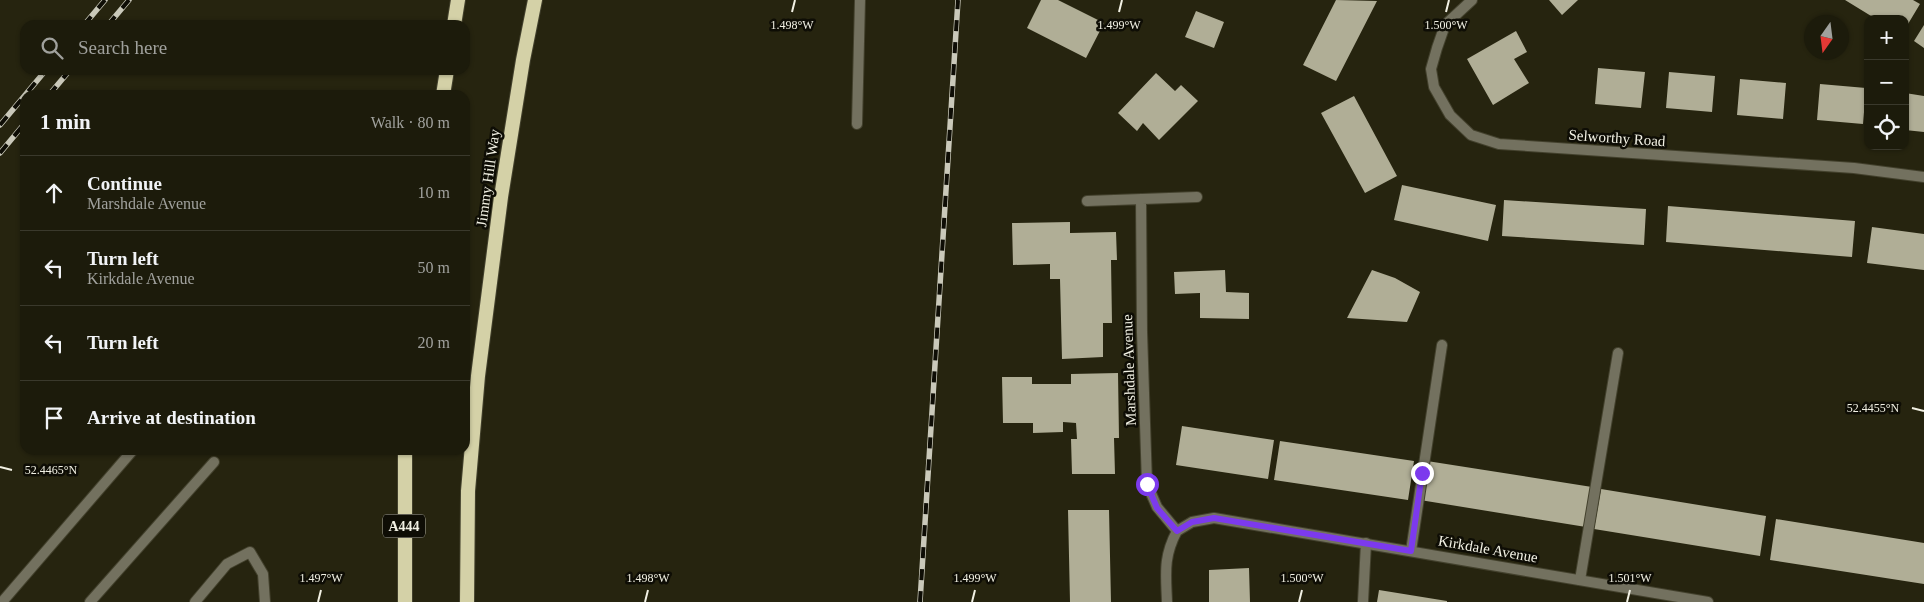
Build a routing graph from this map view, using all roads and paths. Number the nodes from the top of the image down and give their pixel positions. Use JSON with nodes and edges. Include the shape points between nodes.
{"nodes":[{"id":1,"x":458,"y":0,"type":"edge"},
{"id":2,"x":535,"y":0,"type":"edge"},
{"id":3,"x":860,"y":0,"type":"edge"},
{"id":4,"x":1472,"y":0,"type":"edge"},
{"id":5,"x":455,"y":20,"type":"edge"},
{"id":6,"x":446,"y":75,"type":"edge"},
{"id":7,"x":444,"y":90,"type":"edge"},
{"id":8,"x":857,"y":124,"type":"dead end"},
{"id":9,"x":1924,"y":177,"type":"edge"},
{"id":10,"x":1197,"y":196,"type":"dead end"},
{"id":11,"x":1141,"y":199,"type":"junction"},
{"id":12,"x":1087,"y":201,"type":"dead end"},
{"id":13,"x":1442,"y":345,"type":"dead end"},
{"id":14,"x":1618,"y":353,"type":"dead end"},
{"id":15,"x":129,"y":455,"type":"edge"},
{"id":16,"x":405,"y":455,"type":"edge"},
{"id":17,"x":214,"y":462,"type":"dead end"},
{"id":18,"x":1177,"y":531,"type":"junction"},
{"id":19,"x":1366,"y":543,"type":"junction"},
{"id":20,"x":1411,"y":551,"type":"junction"},
{"id":21,"x":1580,"y":580,"type":"junction"},
{"id":22,"x":2,"y":602,"type":"edge"},
{"id":23,"x":90,"y":602,"type":"edge"},
{"id":24,"x":195,"y":602,"type":"edge"},
{"id":25,"x":265,"y":602,"type":"edge"},
{"id":26,"x":405,"y":602,"type":"edge"},
{"id":27,"x":467,"y":602,"type":"edge"},
{"id":28,"x":1167,"y":602,"type":"edge"},
{"id":29,"x":1363,"y":602,"type":"edge"},
{"id":30,"x":1708,"y":602,"type":"edge"}],
"edges":[{"from":1,"to":5,"type":"highway"},
{"from":2,"to":27,"type":"highway","name":"Jimmy Hill Way","via":[[501,197],[478,376],[468,491]]},
{"from":3,"to":8,"type":"street"},
{"from":4,"to":9,"type":"street","name":"Selworthy Road","via":[[1445,25],[1431,69],[1434,88],[1450,115],[1471,135],[1498,144],[1854,168]]},
{"from":6,"to":7,"type":"highway"},
{"from":10,"to":11,"type":"street"},
{"from":11,"to":12,"type":"street"},
{"from":11,"to":18,"type":"street","name":"Marshdale Avenue","via":[[1147,484],[1157,508]]},
{"from":13,"to":20,"type":"street"},
{"from":14,"to":21,"type":"street"},
{"from":15,"to":22,"type":"street"},
{"from":16,"to":26,"type":"highway","number":"A444"},
{"from":17,"to":23,"type":"street"},
{"from":18,"to":19,"type":"street","name":"Kirkdale Avenue","via":[[1192,522],[1214,518]]},
{"from":18,"to":28,"type":"street","via":[[1169,546],[1166,562]]},
{"from":19,"to":20,"type":"street","name":"Kirkdale Avenue"},
{"from":19,"to":29,"type":"street"},
{"from":20,"to":21,"type":"street","name":"Kirkdale Avenue"},
{"from":21,"to":30,"type":"street","name":"Kirkdale Avenue"},
{"from":24,"to":25,"type":"street","via":[[227,564],[250,552],[263,574]]}]}
